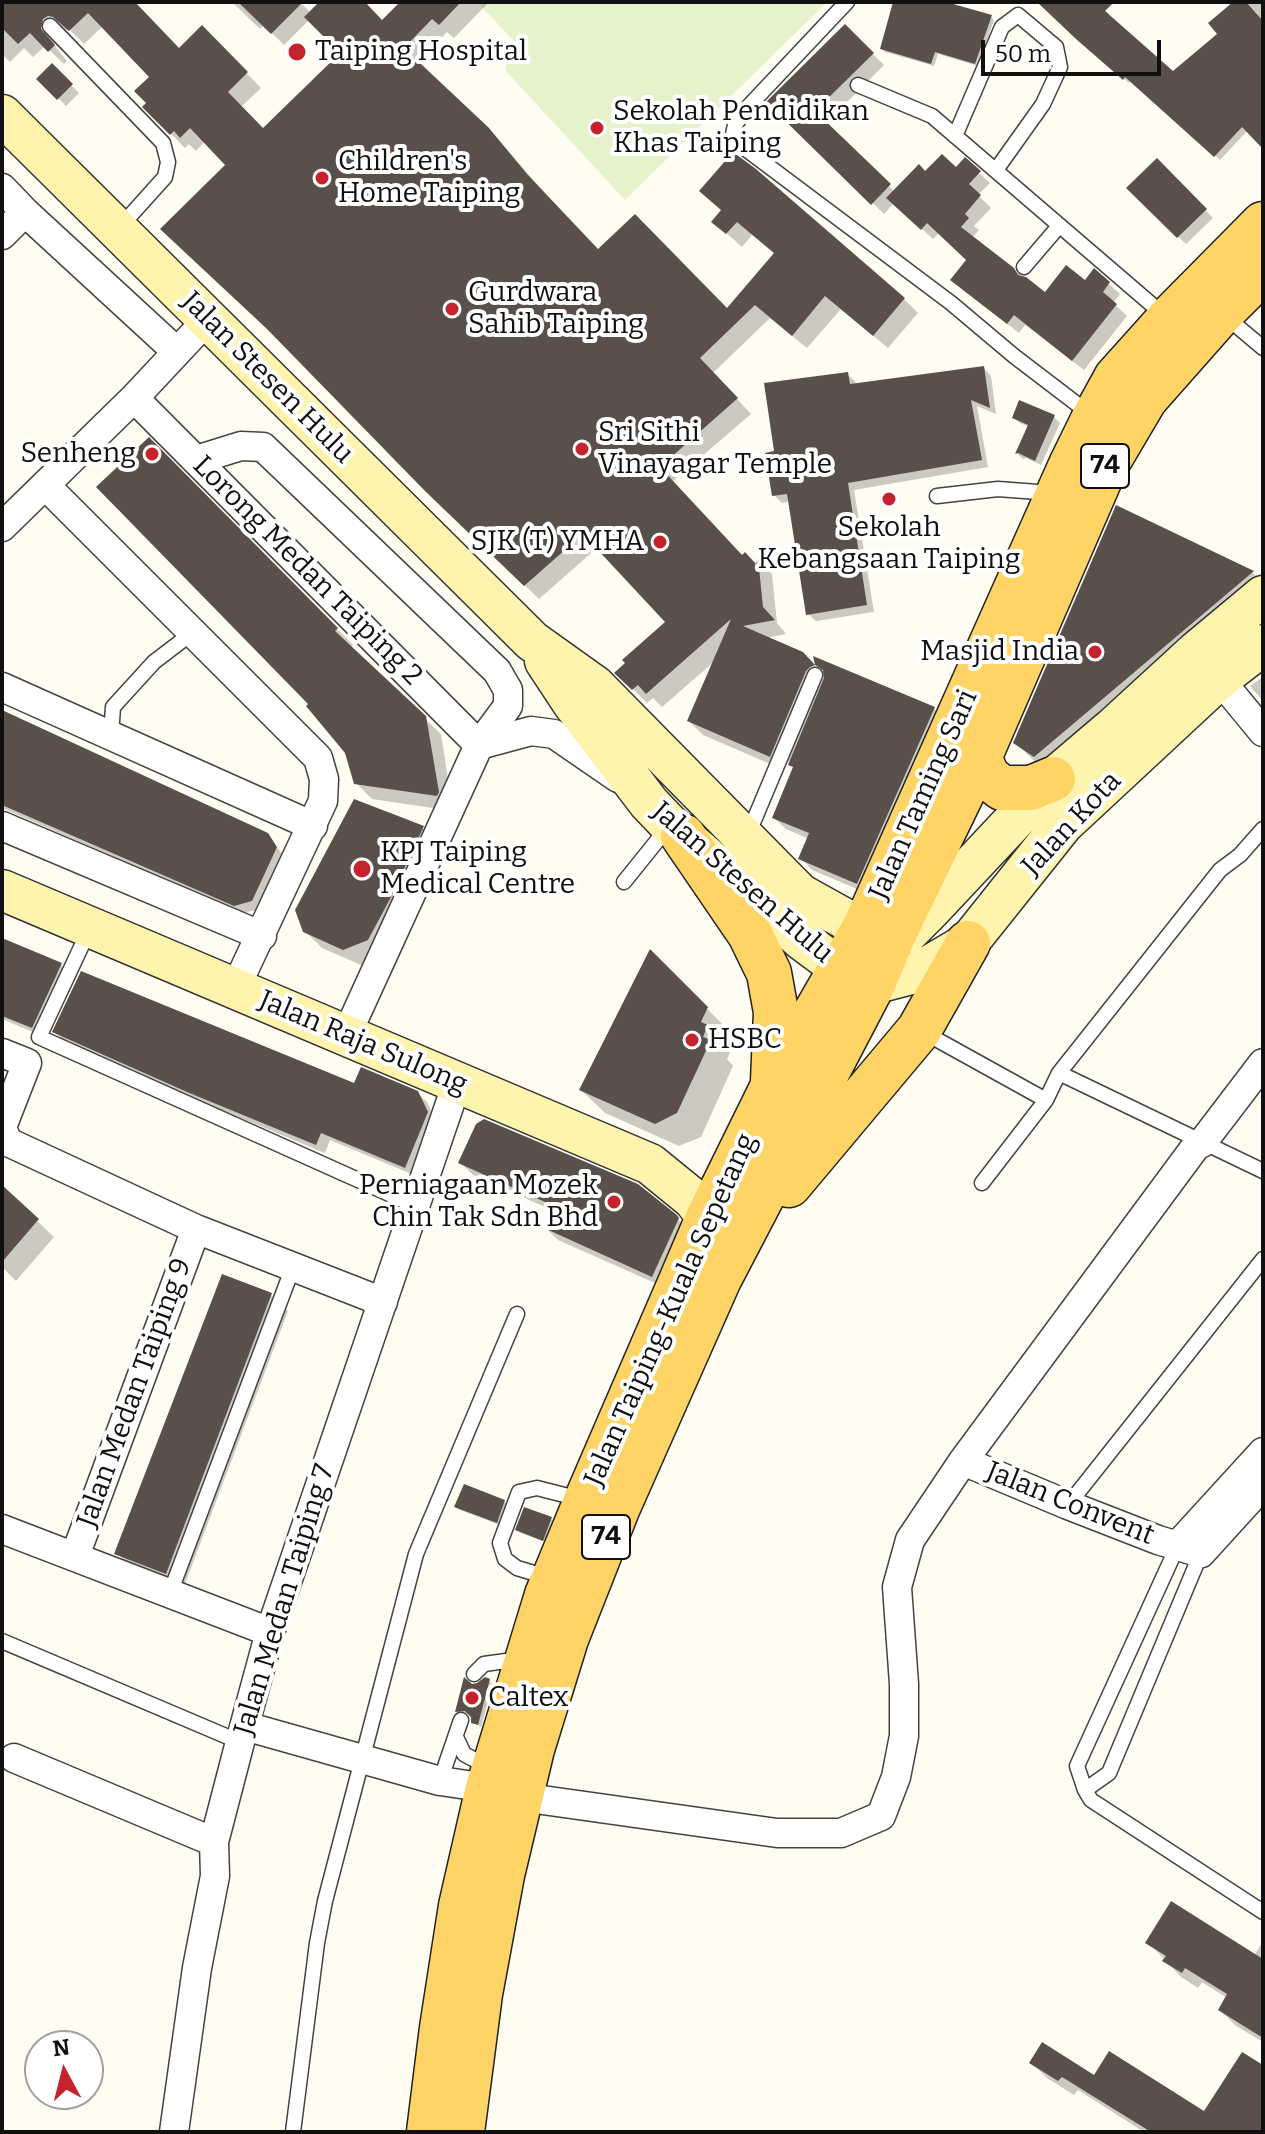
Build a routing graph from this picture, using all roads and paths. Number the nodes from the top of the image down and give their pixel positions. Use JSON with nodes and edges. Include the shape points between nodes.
{"nodes":[{"id":1,"x":847,"y":2,"type":"edge"},
{"id":2,"x":50,"y":26,"type":"dead end"},
{"id":3,"x":858,"y":85,"type":"dead end"},
{"id":4,"x":2,"y":115,"type":"edge"},
{"id":5,"x":955,"y":136,"type":"junction"},
{"id":6,"x":996,"y":170,"type":"junction"},
{"id":7,"x":2,"y":188,"type":"edge"},
{"id":8,"x":25,"y":212,"type":"junction"},
{"id":9,"x":1263,"y":224,"type":"edge"},
{"id":10,"x":1059,"y":226,"type":"junction"},
{"id":11,"x":117,"y":230,"type":"junction"},
{"id":12,"x":2,"y":235,"type":"edge"},
{"id":13,"x":1024,"y":267,"type":"dead end"},
{"id":14,"x":1263,"y":271,"type":"edge"},
{"id":15,"x":1221,"y":313,"type":"junction"},
{"id":16,"x":208,"y":319,"type":"junction"},
{"id":17,"x":1169,"y":319,"type":"junction"},
{"id":18,"x":1263,"y":348,"type":"edge"},
{"id":19,"x":176,"y":351,"type":"junction"},
{"id":20,"x":134,"y":398,"type":"junction"},
{"id":21,"x":1094,"y":418,"type":"junction"},
{"id":22,"x":196,"y":460,"type":"junction"},
{"id":23,"x":45,"y":485,"type":"junction"},
{"id":24,"x":1059,"y":493,"type":"junction"},
{"id":25,"x":937,"y":496,"type":"dead end"},
{"id":26,"x":2,"y":527,"type":"edge"},
{"id":27,"x":1263,"y":596,"type":"edge"},
{"id":28,"x":192,"y":633,"type":"junction"},
{"id":29,"x":532,"y":641,"type":"junction"},
{"id":30,"x":1263,"y":645,"type":"edge"},
{"id":31,"x":1208,"y":665,"type":"junction"},
{"id":32,"x":815,"y":675,"type":"dead end"},
{"id":33,"x":2,"y":687,"type":"edge"},
{"id":34,"x":1263,"y":732,"type":"edge"},
{"id":35,"x":111,"y":735,"type":"junction"},
{"id":36,"x":479,"y":745,"type":"junction"},
{"id":37,"x":979,"y":758,"type":"junction"},
{"id":38,"x":1053,"y":779,"type":"junction"},
{"id":39,"x":668,"y":821,"type":"junction"},
{"id":40,"x":2,"y":826,"type":"edge"},
{"id":41,"x":313,"y":826,"type":"junction"},
{"id":42,"x":1263,"y":829,"type":"edge"},
{"id":43,"x":746,"y":839,"type":"junction"},
{"id":44,"x":624,"y":882,"type":"dead end"},
{"id":45,"x":2,"y":890,"type":"edge"},
{"id":46,"x":90,"y":927,"type":"junction"},
{"id":47,"x":879,"y":931,"type":"junction"},
{"id":48,"x":262,"y":936,"type":"junction"},
{"id":49,"x":968,"y":943,"type":"junction"},
{"id":50,"x":857,"y":976,"type":"junction"},
{"id":51,"x":235,"y":989,"type":"junction"},
{"id":52,"x":919,"y":1030,"type":"junction"},
{"id":53,"x":346,"y":1036,"type":"junction"},
{"id":54,"x":2,"y":1053,"type":"edge"},
{"id":55,"x":1263,"y":1063,"type":"edge"},
{"id":56,"x":1059,"y":1073,"type":"junction"},
{"id":57,"x":457,"y":1083,"type":"junction"},
{"id":58,"x":772,"y":1088,"type":"junction"},
{"id":59,"x":1046,"y":1100,"type":"junction"},
{"id":60,"x":867,"y":1115,"type":"dead end"},
{"id":61,"x":2,"y":1128,"type":"edge"},
{"id":62,"x":1202,"y":1143,"type":"junction"},
{"id":63,"x":828,"y":1162,"type":"dead end"},
{"id":64,"x":1263,"y":1171,"type":"edge"},
{"id":65,"x":982,"y":1183,"type":"dead end"},
{"id":66,"x":782,"y":1198,"type":"dead end"},
{"id":67,"x":414,"y":1205,"type":"junction"},
{"id":68,"x":708,"y":1218,"type":"junction"},
{"id":69,"x":196,"y":1229,"type":"junction"},
{"id":70,"x":1263,"y":1259,"type":"edge"},
{"id":71,"x":293,"y":1267,"type":"junction"},
{"id":72,"x":719,"y":1279,"type":"junction"},
{"id":73,"x":383,"y":1302,"type":"junction"},
{"id":74,"x":517,"y":1314,"type":"dead end"},
{"id":75,"x":1263,"y":1452,"type":"edge"},
{"id":76,"x":963,"y":1461,"type":"junction"},
{"id":77,"x":1263,"y":1485,"type":"edge"},
{"id":78,"x":586,"y":1501,"type":"junction"},
{"id":79,"x":1068,"y":1505,"type":"junction"},
{"id":80,"x":2,"y":1529,"type":"edge"},
{"id":81,"x":1190,"y":1549,"type":"junction"},
{"id":82,"x":75,"y":1556,"type":"junction"},
{"id":83,"x":554,"y":1579,"type":"junction"},
{"id":84,"x":170,"y":1593,"type":"junction"},
{"id":85,"x":270,"y":1632,"type":"junction"},
{"id":86,"x":2,"y":1641,"type":"edge"},
{"id":87,"x":526,"y":1666,"type":"junction"},
{"id":88,"x":474,"y":1674,"type":"dead end"},
{"id":89,"x":461,"y":1720,"type":"dead end"},
{"id":90,"x":243,"y":1734,"type":"junction"},
{"id":91,"x":456,"y":1737,"type":"junction"},
{"id":92,"x":14,"y":1758,"type":"dead end"},
{"id":93,"x":363,"y":1761,"type":"junction"},
{"id":94,"x":440,"y":1781,"type":"junction"},
{"id":95,"x":502,"y":1784,"type":"junction"},
{"id":96,"x":1085,"y":1790,"type":"junction"},
{"id":97,"x":214,"y":1842,"type":"junction"},
{"id":98,"x":1263,"y":1912,"type":"edge"},
{"id":99,"x":174,"y":2132,"type":"edge"},
{"id":100,"x":293,"y":2132,"type":"edge"},
{"id":101,"x":429,"y":2132,"type":"edge"},
{"id":102,"x":462,"y":2132,"type":"edge"}],
"edges":[{"from":1,"to":21,"type":"lane","via":[[747,108],[735,125],[735,141]]},
{"from":2,"to":11,"type":"lane","via":[[163,143],[165,177]]},
{"from":3,"to":5,"type":"lane","via":[[932,116]]},
{"from":4,"to":11,"type":"main road","name":"Jalan Stesen Hulu"},
{"from":5,"to":6,"type":"lane"},
{"from":5,"to":6,"type":"lane","via":[[1002,27],[1018,15],[1056,47],[1060,67],[1043,104]]},
{"from":6,"to":10,"type":"lane"},
{"from":7,"to":8,"type":"street"},
{"from":8,"to":12,"type":"street"},
{"from":8,"to":19,"type":"street"},
{"from":9,"to":17,"type":"main road","name":"Jalan Taming Sari","number":"74"},
{"from":10,"to":13,"type":"lane"},
{"from":10,"to":17,"type":"lane"},
{"from":11,"to":16,"type":"main road","name":"Jalan Stesen Hulu"},
{"from":14,"to":15,"type":"main road","name":"Jalan Taming Sari","number":"74"},
{"from":15,"to":18,"type":"lane"},
{"from":15,"to":37,"type":"main road","name":"Jalan Taming Sari","number":"74","via":[[1145,399],[1106,465]]},
{"from":16,"to":19,"type":"street"},
{"from":16,"to":29,"type":"main road","name":"Jalan Stesen Hulu"},
{"from":17,"to":21,"type":"main road","name":"Jalan Taming Sari","number":"74","via":[[1116,378]]},
{"from":19,"to":20,"type":"street"},
{"from":20,"to":22,"type":"street","name":"Lorong Medan Taiping 2"},
{"from":20,"to":23,"type":"street"},
{"from":21,"to":24,"type":"main road","name":"Jalan Taming Sari","number":"74"},
{"from":22,"to":36,"type":"street","name":"Lorong Medan Taiping 2"},
{"from":22,"to":36,"type":"street","via":[[241,446],[263,447],[497,671],[508,690],[508,706]]},
{"from":23,"to":26,"type":"street"},
{"from":23,"to":28,"type":"street"},
{"from":24,"to":25,"type":"lane","via":[[998,489]]},
{"from":24,"to":47,"type":"main road","name":"Jalan Taming Sari","number":"74"},
{"from":27,"to":31,"type":"main road","name":"Jalan Kota"},
{"from":28,"to":35,"type":"lane","via":[[154,662],[113,707]]},
{"from":28,"to":41,"type":"street","via":[[318,758],[323,801]]},
{"from":29,"to":39,"type":"main road","name":"Jalan Stesen Hulu","via":[[572,702]]},
{"from":29,"to":43,"type":"main road","name":"Jalan Stesen Hulu","via":[[595,686]]},
{"from":30,"to":31,"type":"main road","name":"Jalan Kota"},
{"from":31,"to":34,"type":"street"},
{"from":31,"to":38,"type":"main road","name":"Jalan Kota","via":[[1124,718]]},
{"from":31,"to":49,"type":"main road","name":"Jalan Kota","via":[[1063,824]]},
{"from":32,"to":43,"type":"lane"},
{"from":33,"to":35,"type":"street"},
{"from":35,"to":41,"type":"street"},
{"from":36,"to":39,"type":"street","via":[[531,731],[554,734],[604,767]]},
{"from":36,"to":53,"type":"street"},
{"from":37,"to":38,"type":"main road","via":[[988,777],[1002,788],[1031,788]]},
{"from":37,"to":47,"type":"main road","name":"Jalan Taming Sari","number":"74"},
{"from":38,"to":47,"type":"main road","name":"Jalan Kota","via":[[906,934]]},
{"from":39,"to":44,"type":"lane"},
{"from":39,"to":50,"type":"main road","name":"Jalan Stesen Hulu","via":[[802,940]]},
{"from":39,"to":58,"type":"main road","via":[[750,934],[769,973],[776,1012]]},
{"from":40,"to":48,"type":"street"},
{"from":41,"to":48,"type":"street"},
{"from":42,"to":56,"type":"lane","via":[[1220,870]]},
{"from":43,"to":47,"type":"main road","name":"Jalan Stesen Hulu","via":[[800,894]]},
{"from":45,"to":46,"type":"main road","name":"Jalan Raja Sulong"},
{"from":46,"to":51,"type":"main road","name":"Jalan Raja Sulong"},
{"from":46,"to":67,"type":"lane","via":[[39,1037]]},
{"from":47,"to":50,"type":"main road","number":"74"},
{"from":48,"to":51,"type":"street"},
{"from":49,"to":50,"type":"main road","name":"Jalan Kota","via":[[919,972]]},
{"from":49,"to":52,"type":"main road"},
{"from":50,"to":58,"type":"main road","name":"Jalan Taiping-Kuala Sepetang","number":"74"},
{"from":50,"to":72,"type":"main road","name":"Jalan Taiping-Kuala Sepetang","number":"74"},
{"from":51,"to":53,"type":"main road","name":"Jalan Raja Sulong"},
{"from":52,"to":59,"type":"lane"},
{"from":52,"to":60,"type":"lane","via":[[916,1056]]},
{"from":52,"to":72,"type":"main road","via":[[770,1207]]},
{"from":53,"to":57,"type":"main road","name":"Jalan Raja Sulong"},
{"from":54,"to":61,"type":"street","via":[[27,1063]]},
{"from":55,"to":62,"type":"street"},
{"from":56,"to":59,"type":"lane"},
{"from":56,"to":62,"type":"lane"},
{"from":57,"to":67,"type":"street","name":"Jalan Medan Taiping 7"},
{"from":57,"to":68,"type":"main road","name":"Jalan Raja Sulong","via":[[650,1164]]},
{"from":58,"to":68,"type":"main road","name":"Jalan Taiping-Kuala Sepetang","number":"74"},
{"from":59,"to":65,"type":"lane"},
{"from":61,"to":69,"type":"street","via":[[8,1142]]},
{"from":62,"to":64,"type":"lane"},
{"from":62,"to":76,"type":"street"},
{"from":63,"to":66,"type":"lane"},
{"from":67,"to":73,"type":"street","name":"Jalan Medan Taiping 7"},
{"from":68,"to":78,"type":"main road","name":"Jalan Taiping-Kuala Sepetang","number":"74"},
{"from":69,"to":71,"type":"street"},
{"from":69,"to":82,"type":"street","name":"Jalan Medan Taiping 9"},
{"from":70,"to":79,"type":"lane"},
{"from":71,"to":73,"type":"street"},
{"from":71,"to":84,"type":"lane"},
{"from":72,"to":95,"type":"main road","name":"Jalan Taiping-Kuala Sepetang","number":"74","via":[[618,1507],[566,1639],[532,1749]]},
{"from":73,"to":85,"type":"street","name":"Jalan Medan Taiping 7"},
{"from":74,"to":93,"type":"lane","via":[[416,1554]]},
{"from":75,"to":81,"type":"street","name":"Jalan Convent"},
{"from":76,"to":79,"type":"street","name":"Jalan Convent"},
{"from":76,"to":95,"type":"street","via":[[910,1540],[897,1587],[904,1736],[881,1816],[841,1833],[777,1833]]},
{"from":77,"to":81,"type":"street"},
{"from":78,"to":83,"type":"main road","name":"Jalan Taiping-Kuala Sepetang","number":"74"},
{"from":78,"to":83,"type":"lane","via":[[537,1488],[519,1492],[500,1543],[505,1559]]},
{"from":79,"to":81,"type":"street","name":"Jalan Convent"},
{"from":80,"to":82,"type":"street"},
{"from":81,"to":96,"type":"lane","via":[[1109,1773]]},
{"from":81,"to":96,"type":"lane","via":[[1077,1766]]},
{"from":82,"to":84,"type":"street"},
{"from":83,"to":87,"type":"main road","name":"Jalan Taiping-Kuala Sepetang","number":"74"},
{"from":84,"to":85,"type":"street"},
{"from":85,"to":90,"type":"street","name":"Jalan Medan Taiping 7"},
{"from":86,"to":90,"type":"lane"},
{"from":87,"to":88,"type":"lane","via":[[506,1661],[484,1664]]},
{"from":87,"to":95,"type":"main road","name":"Jalan Taiping-Kuala Sepetang","number":"74"},
{"from":89,"to":91,"type":"lane"},
{"from":90,"to":93,"type":"street"},
{"from":90,"to":97,"type":"street","name":"Jalan Medan Taiping 7"},
{"from":91,"to":94,"type":"lane"},
{"from":91,"to":95,"type":"lane","via":[[464,1754]]},
{"from":92,"to":97,"type":"street"},
{"from":93,"to":94,"type":"street"},
{"from":93,"to":100,"type":"lane","via":[[317,1943]]},
{"from":94,"to":95,"type":"street"},
{"from":95,"to":101,"type":"main road","name":"Jalan Taiping-Kuala Sepetang","number":"74","via":[[461,1906]]},
{"from":95,"to":102,"type":"main road","name":"Jalan Taiping-Kuala Sepetang","number":"74","via":[[502,1875]]},
{"from":96,"to":98,"type":"lane","via":[[1099,1806]]},
{"from":97,"to":99,"type":"street","name":"Jalan Medan Taiping 7","via":[[215,1876]]}]}
